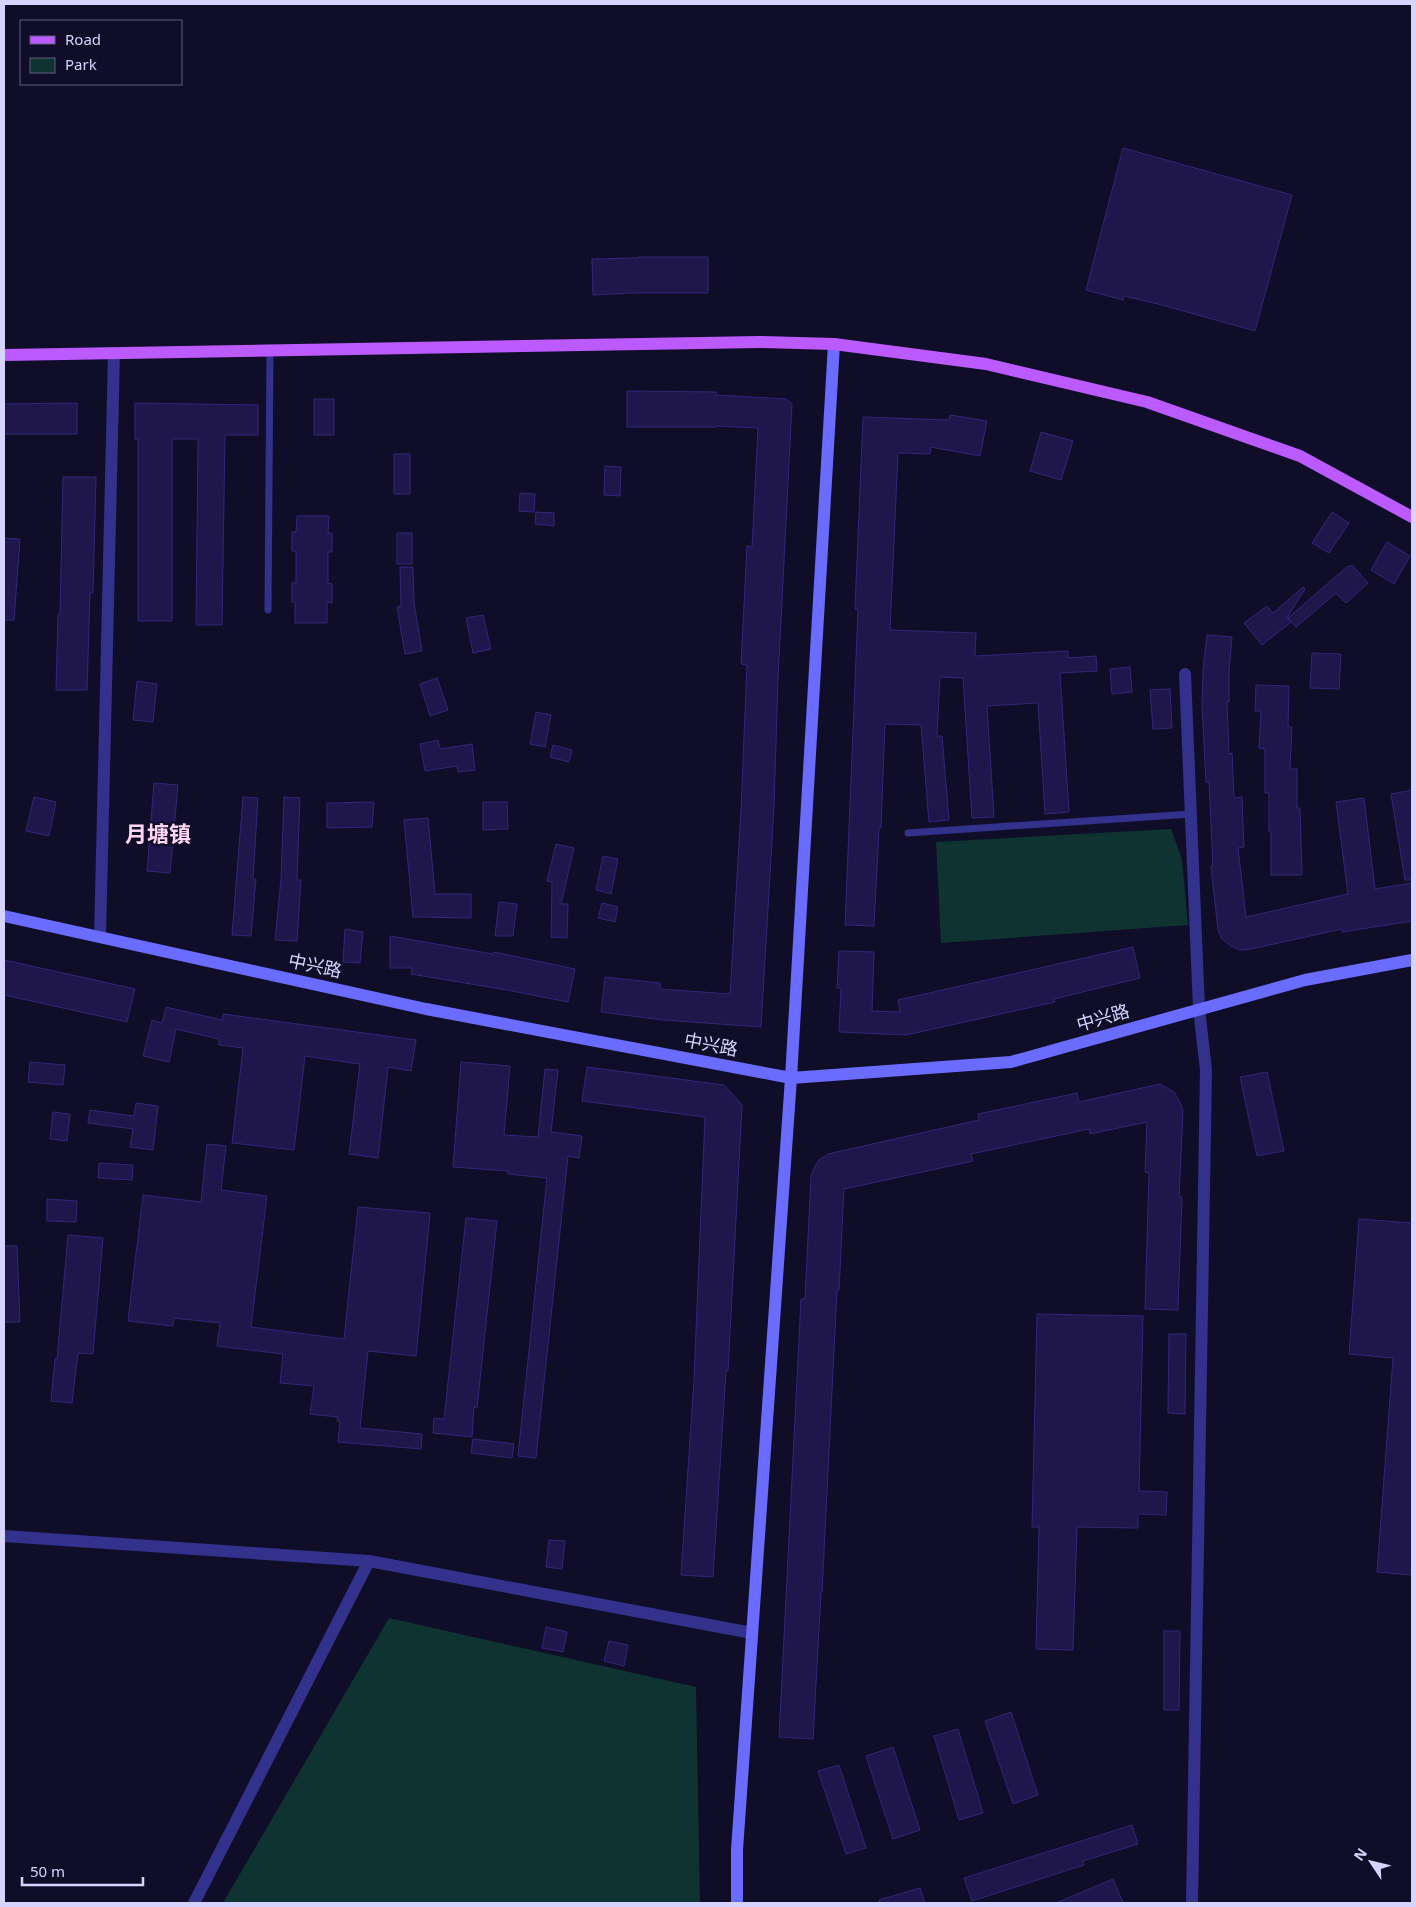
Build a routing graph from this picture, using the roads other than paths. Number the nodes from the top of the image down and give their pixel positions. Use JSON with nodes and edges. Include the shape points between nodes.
{"nodes":[{"id":1,"x":834,"y":344,"type":"junction"},
{"id":2,"x":270,"y":350,"type":"junction"},
{"id":3,"x":114,"y":353,"type":"junction"},
{"id":4,"x":4,"y":355,"type":"edge"},
{"id":5,"x":1412,"y":517,"type":"edge"},
{"id":6,"x":268,"y":610,"type":"dead end"},
{"id":7,"x":1185,"y":674,"type":"dead end"},
{"id":8,"x":1191,"y":814,"type":"junction"},
{"id":9,"x":908,"y":833,"type":"dead end"},
{"id":10,"x":4,"y":916,"type":"edge"},
{"id":11,"x":100,"y":937,"type":"junction"},
{"id":12,"x":1412,"y":960,"type":"edge"},
{"id":13,"x":1199,"y":1009,"type":"junction"},
{"id":14,"x":792,"y":1078,"type":"junction"},
{"id":15,"x":4,"y":1536,"type":"edge"},
{"id":16,"x":369,"y":1561,"type":"junction"},
{"id":17,"x":752,"y":1633,"type":"junction"},
{"id":18,"x":194,"y":1903,"type":"edge"},
{"id":19,"x":737,"y":1903,"type":"edge"},
{"id":20,"x":1192,"y":1903,"type":"edge"}],
"edges":[{"from":1,"to":2,"type":"main road","via":[[760,342]]},
{"from":1,"to":5,"type":"main road","via":[[986,364],[1146,402],[1300,456]]},
{"from":1,"to":14,"type":"main road"},
{"from":2,"to":3,"type":"main road"},
{"from":2,"to":6,"type":"lane"},
{"from":3,"to":4,"type":"main road"},
{"from":3,"to":11,"type":"street"},
{"from":7,"to":8,"type":"street"},
{"from":8,"to":9,"type":"lane"},
{"from":8,"to":13,"type":"street"},
{"from":10,"to":11,"type":"main road","name":"中兴路"},
{"from":11,"to":14,"type":"main road","name":"中兴路","via":[[426,1009]]},
{"from":12,"to":13,"type":"main road","name":"中兴路","via":[[1305,980]]},
{"from":13,"to":14,"type":"main road","name":"中兴路","via":[[1011,1062]]},
{"from":13,"to":20,"type":"street","via":[[1206,1070]]},
{"from":14,"to":17,"type":"main road"},
{"from":15,"to":16,"type":"street"},
{"from":16,"to":17,"type":"street"},
{"from":16,"to":18,"type":"street"},
{"from":17,"to":19,"type":"main road","via":[[736,1850]]}]}
